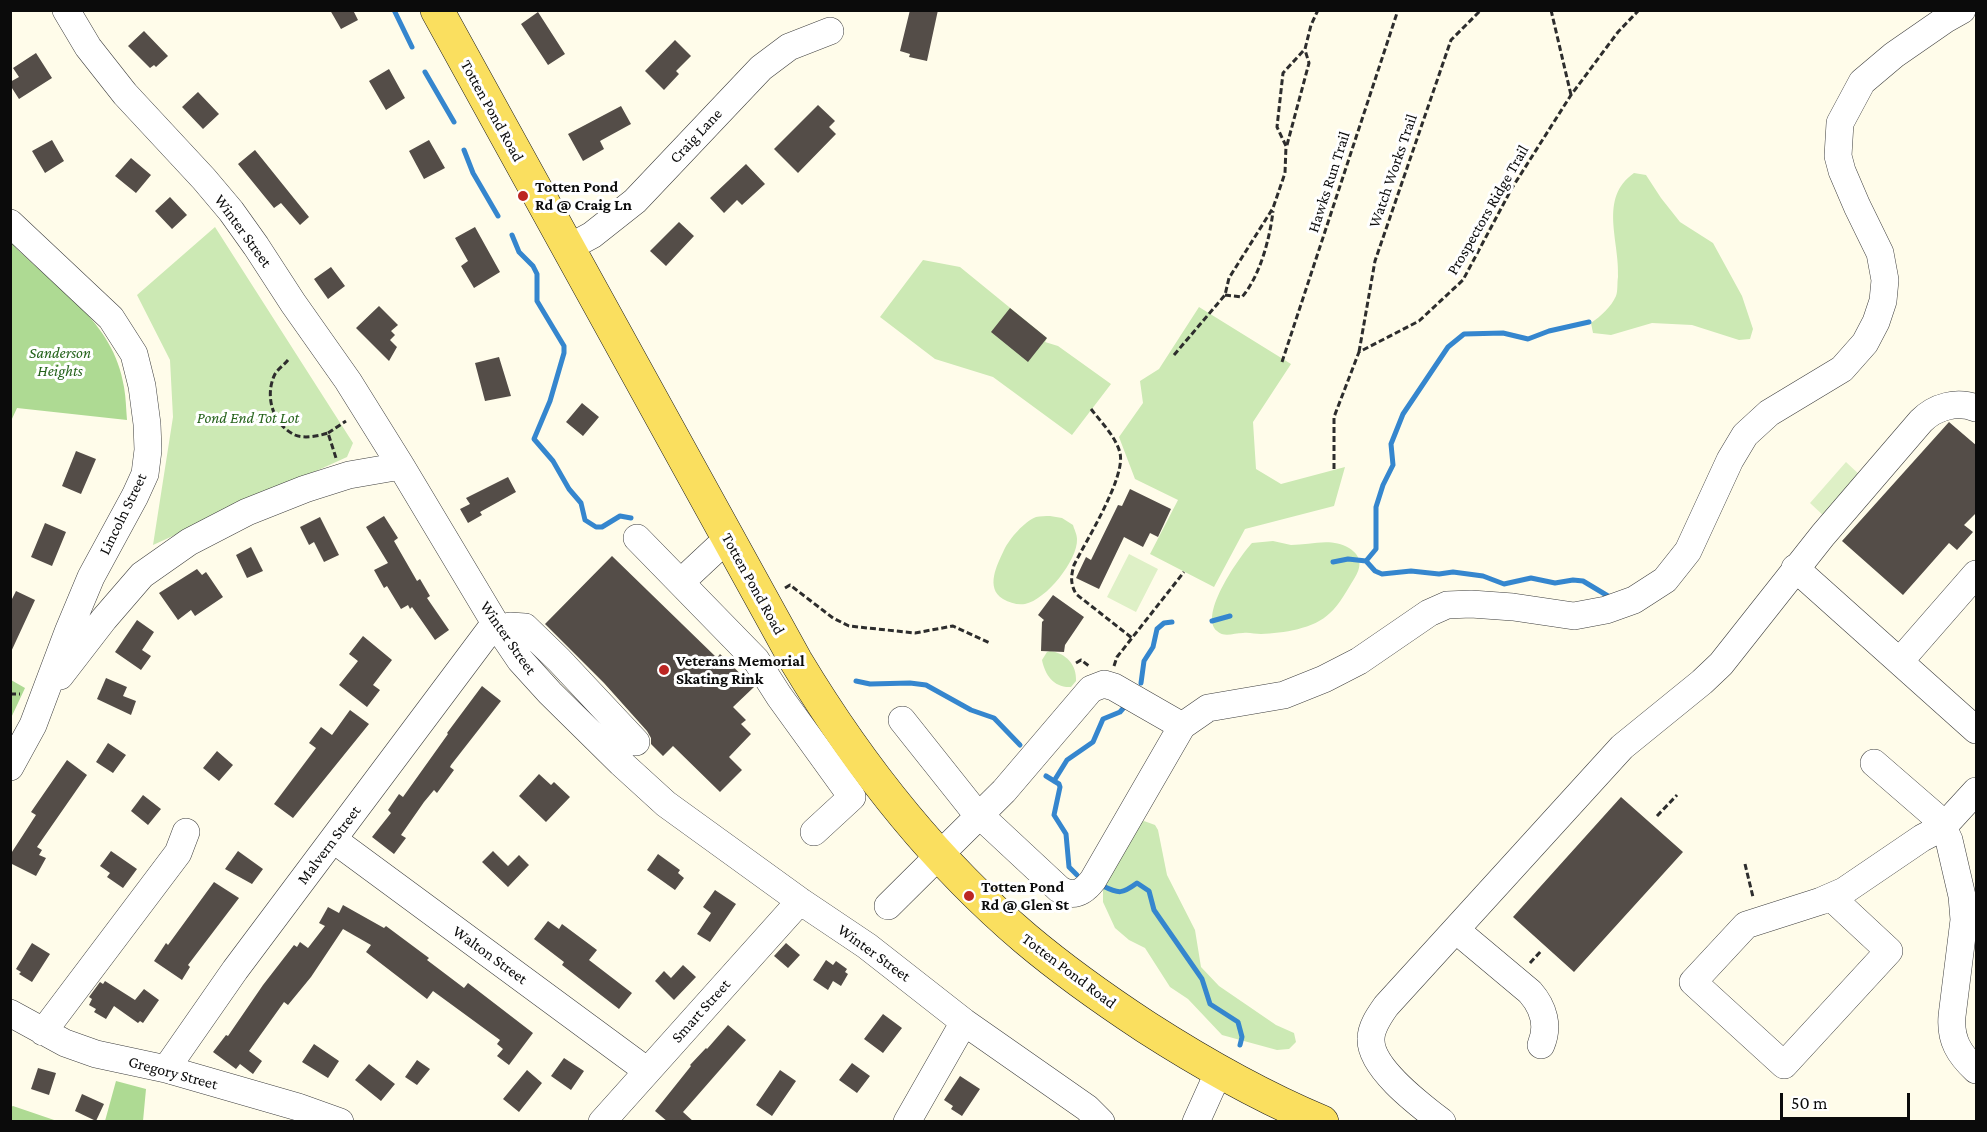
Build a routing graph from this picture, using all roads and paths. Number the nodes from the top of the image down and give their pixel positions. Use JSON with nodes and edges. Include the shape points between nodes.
{"nodes":[{"id":1,"x":66,"y":10,"type":"edge"},
{"id":2,"x":436,"y":10,"type":"edge"},
{"id":3,"x":1318,"y":10,"type":"edge"},
{"id":4,"x":1398,"y":10,"type":"edge"},
{"id":5,"x":1481,"y":10,"type":"edge"},
{"id":6,"x":1551,"y":10,"type":"edge"},
{"id":7,"x":1639,"y":10,"type":"edge"},
{"id":8,"x":1962,"y":10,"type":"edge"},
{"id":9,"x":830,"y":32,"type":"dead end"},
{"id":10,"x":1305,"y":49,"type":"junction"},
{"id":11,"x":1571,"y":95,"type":"junction"},
{"id":12,"x":1286,"y":146,"type":"junction"},
{"id":13,"x":1273,"y":208,"type":"junction"},
{"id":14,"x":10,"y":223,"type":"edge"},
{"id":15,"x":568,"y":248,"type":"junction"},
{"id":16,"x":1225,"y":295,"type":"junction"},
{"id":17,"x":1359,"y":352,"type":"junction"},
{"id":18,"x":1174,"y":355,"type":"dead end"},
{"id":19,"x":288,"y":360,"type":"dead end"},
{"id":20,"x":1282,"y":362,"type":"dead end"},
{"id":21,"x":1977,"y":408,"type":"edge"},
{"id":22,"x":1091,"y":409,"type":"dead end"},
{"id":23,"x":401,"y":466,"type":"junction"},
{"id":24,"x":1334,"y":469,"type":"dead end"},
{"id":25,"x":344,"y":477,"type":"junction"},
{"id":26,"x":637,"y":538,"type":"dead end"},
{"id":27,"x":728,"y":538,"type":"junction"},
{"id":28,"x":1796,"y":568,"type":"junction"},
{"id":29,"x":1184,"y":572,"type":"dead end"},
{"id":30,"x":1977,"y":574,"type":"edge"},
{"id":31,"x":681,"y":582,"type":"junction"},
{"id":32,"x":762,"y":600,"type":"junction"},
{"id":33,"x":497,"y":626,"type":"junction"},
{"id":34,"x":1132,"y":638,"type":"junction"},
{"id":35,"x":990,"y":643,"type":"dead end"},
{"id":36,"x":1900,"y":661,"type":"junction"},
{"id":37,"x":1076,"y":663,"type":"dead end"},
{"id":38,"x":1094,"y":670,"type":"dead end"},
{"id":39,"x":1110,"y":676,"type":"dead end"},
{"id":40,"x":42,"y":698,"type":"junction"},
{"id":41,"x":902,"y":720,"type":"dead end"},
{"id":42,"x":1182,"y":726,"type":"junction"},
{"id":43,"x":1977,"y":730,"type":"edge"},
{"id":44,"x":636,"y":742,"type":"dead end"},
{"id":45,"x":1874,"y":763,"type":"dead end"},
{"id":46,"x":10,"y":767,"type":"edge"},
{"id":47,"x":1977,"y":791,"type":"edge"},
{"id":48,"x":1677,"y":795,"type":"dead end"},
{"id":49,"x":980,"y":816,"type":"junction"},
{"id":50,"x":1658,"y":816,"type":"dead end"},
{"id":51,"x":1943,"y":827,"type":"junction"},
{"id":52,"x":186,"y":832,"type":"dead end"},
{"id":53,"x":814,"y":832,"type":"dead end"},
{"id":54,"x":334,"y":840,"type":"junction"},
{"id":55,"x":940,"y":854,"type":"junction"},
{"id":56,"x":1745,"y":864,"type":"dead end"},
{"id":57,"x":1753,"y":897,"type":"dead end"},
{"id":58,"x":1832,"y":898,"type":"junction"},
{"id":59,"x":800,"y":901,"type":"junction"},
{"id":60,"x":888,"y":906,"type":"dead end"},
{"id":61,"x":1456,"y":930,"type":"junction"},
{"id":62,"x":1541,"y":951,"type":"dead end"},
{"id":63,"x":1526,"y":968,"type":"dead end"},
{"id":64,"x":10,"y":1013,"type":"edge"},
{"id":65,"x":964,"y":1022,"type":"junction"},
{"id":66,"x":43,"y":1032,"type":"junction"},
{"id":67,"x":1541,"y":1045,"type":"dead end"},
{"id":68,"x":166,"y":1069,"type":"junction"},
{"id":69,"x":646,"y":1070,"type":"junction"},
{"id":70,"x":1977,"y":1070,"type":"edge"},
{"id":71,"x":1219,"y":1071,"type":"junction"},
{"id":72,"x":1425,"y":1113,"type":"edge"},
{"id":73,"x":340,"y":1122,"type":"edge"},
{"id":74,"x":602,"y":1122,"type":"edge"},
{"id":75,"x":907,"y":1122,"type":"edge"},
{"id":76,"x":1101,"y":1122,"type":"edge"},
{"id":77,"x":1196,"y":1122,"type":"edge"},
{"id":78,"x":1322,"y":1122,"type":"edge"},
{"id":79,"x":1442,"y":1122,"type":"edge"}],
"edges":[{"from":1,"to":23,"type":"street","name":"Winter Street","via":[[88,47],[125,94],[231,211],[348,381]]},
{"from":2,"to":15,"type":"main road","name":"Totten Pond Road"},
{"from":3,"to":10,"type":"path"},
{"from":4,"to":20,"type":"path","name":"Hawks Run Trail"},
{"from":5,"to":17,"type":"path","name":"Watch Works Trail","via":[[1451,40],[1375,261]]},
{"from":6,"to":11,"type":"path"},
{"from":7,"to":11,"type":"path","name":"Prospectors Ridge Trail"},
{"from":8,"to":42,"type":"street","via":[[1894,55],[1862,82],[1840,123],[1842,171],[1880,253],[1885,280],[1876,322],[1865,343],[1842,369],[1769,413],[1745,435],[1688,551],[1665,580],[1634,600],[1574,616],[1513,607],[1447,605],[1324,679],[1284,695],[1208,708]]},
{"from":9,"to":15,"type":"street","name":"Craig Lane","via":[[789,47],[761,68],[635,201],[592,235]]},
{"from":10,"to":12,"type":"path","via":[[1309,63]]},
{"from":10,"to":12,"type":"path","via":[[1283,73],[1277,127]]},
{"from":11,"to":17,"type":"path","name":"Prospectors Ridge Trail","via":[[1512,188],[1462,280],[1419,321]]},
{"from":12,"to":13,"type":"path","via":[[1285,173]]},
{"from":13,"to":16,"type":"path","via":[[1229,278]]},
{"from":13,"to":16,"type":"path","via":[[1271,231],[1247,291],[1242,297]]},
{"from":14,"to":40,"type":"street","name":"Lincoln Street","via":[[111,318],[134,354],[147,424],[145,474],[91,577]]},
{"from":15,"to":27,"type":"main road","name":"Totten Pond Road"},
{"from":16,"to":18,"type":"path"},
{"from":17,"to":24,"type":"path","via":[[1334,417]]},
{"from":19,"to":25,"type":"path","via":[[276,373],[271,389],[272,408],[282,425],[297,436],[328,433]]},
{"from":21,"to":28,"type":"street","via":[[1953,405],[1927,415]]},
{"from":22,"to":34,"type":"path","via":[[1116,443],[1121,464],[1074,565],[1072,586],[1076,594]]},
{"from":23,"to":25,"type":"street"},
{"from":23,"to":33,"type":"street","name":"Winter Street"},
{"from":25,"to":40,"type":"street","via":[[247,512],[189,542],[142,575]]},
{"from":26,"to":31,"type":"street"},
{"from":27,"to":31,"type":"street"},
{"from":27,"to":32,"type":"main road","name":"Totten Pond Road"},
{"from":28,"to":36,"type":"street"},
{"from":28,"to":61,"type":"street","via":[[1721,664],[1622,747]]},
{"from":29,"to":34,"type":"path"},
{"from":30,"to":36,"type":"street"},
{"from":31,"to":53,"type":"street","via":[[756,660],[852,797]]},
{"from":32,"to":35,"type":"path","via":[[790,585],[849,626],[915,633],[953,626]]},
{"from":32,"to":55,"type":"main road","name":"Totten Pond Road","via":[[847,741]]},
{"from":33,"to":44,"type":"street","via":[[525,627]]},
{"from":33,"to":54,"type":"street","name":"Malvern Street"},
{"from":33,"to":59,"type":"street","name":"Winter Street","via":[[520,660],[621,764],[666,804]]},
{"from":34,"to":39,"type":"path","via":[[1117,657]]},
{"from":36,"to":43,"type":"street"},
{"from":37,"to":38,"type":"path","via":[[1081,660]]},
{"from":40,"to":46,"type":"street","name":"Lincoln Street","via":[[33,725]]},
{"from":41,"to":49,"type":"street"},
{"from":42,"to":49,"type":"street","via":[[1114,687],[1095,686]]},
{"from":42,"to":49,"type":"street","via":[[1093,880],[1080,893],[1067,894],[1055,886]]},
{"from":45,"to":51,"type":"street","via":[[1916,797]]},
{"from":47,"to":51,"type":"street"},
{"from":48,"to":50,"type":"path"},
{"from":49,"to":55,"type":"street"},
{"from":51,"to":58,"type":"street"},
{"from":51,"to":70,"type":"street","via":[[1953,852],[1964,914],[1952,1016],[1953,1039],[1958,1051]]},
{"from":52,"to":66,"type":"street","via":[[178,853]]},
{"from":54,"to":68,"type":"street","name":"Malvern Street"},
{"from":54,"to":69,"type":"street","name":"Walton Street"},
{"from":55,"to":60,"type":"street"},
{"from":55,"to":71,"type":"main road","name":"Totten Pond Road","via":[[1007,923],[1056,964],[1119,1009]]},
{"from":56,"to":57,"type":"path"},
{"from":58,"to":58,"type":"street","via":[[1889,951],[1784,1065],[1693,982],[1746,925]]},
{"from":59,"to":65,"type":"street","name":"Winter Street","via":[[867,946]]},
{"from":59,"to":69,"type":"street","name":"Smart Street"},
{"from":61,"to":67,"type":"street","via":[[1538,1002],[1546,1027]]},
{"from":61,"to":72,"type":"street","via":[[1386,1006],[1371,1032],[1375,1058]]},
{"from":62,"to":63,"type":"path"},
{"from":64,"to":66,"type":"street","name":"Gregory Street"},
{"from":65,"to":75,"type":"street"},
{"from":65,"to":76,"type":"street","name":"Winter Street","via":[[1045,1077]]},
{"from":66,"to":68,"type":"street","name":"Gregory Street","via":[[96,1054]]},
{"from":68,"to":73,"type":"street","name":"Gregory Street"},
{"from":69,"to":74,"type":"street","name":"Smart Street"},
{"from":71,"to":77,"type":"street"},
{"from":71,"to":78,"type":"main road","name":"Totten Pond Road"},
{"from":72,"to":79,"type":"street"}]}
